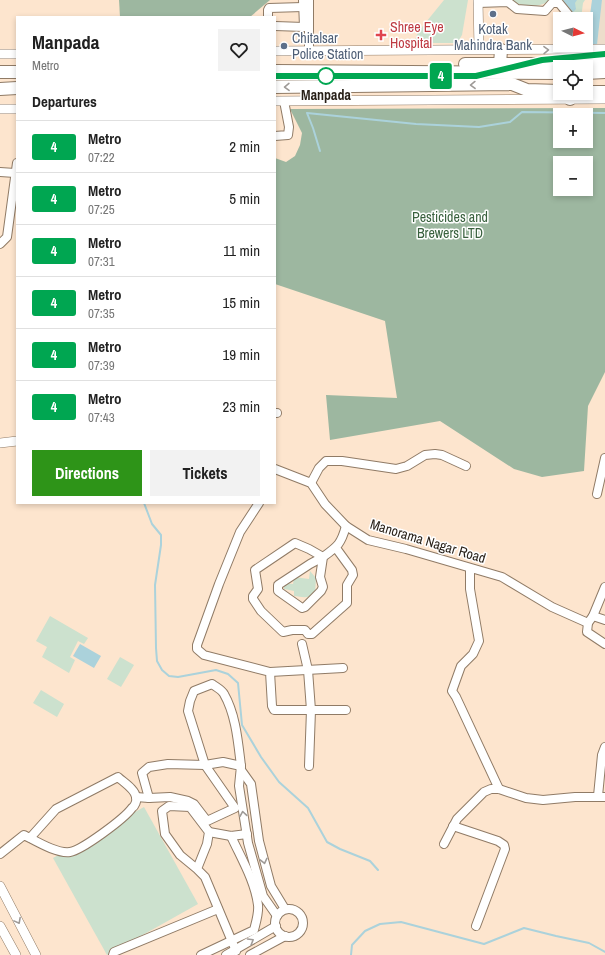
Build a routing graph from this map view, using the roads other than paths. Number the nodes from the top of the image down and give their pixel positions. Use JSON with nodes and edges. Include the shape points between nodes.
{"nodes":[{"id":1,"x":309,"y":0,"type":"edge"},
{"id":2,"x":478,"y":1,"type":"edge"},
{"id":3,"x":303,"y":4,"type":"edge"},
{"id":4,"x":566,"y":12,"type":"edge"},
{"id":5,"x":268,"y":16,"type":"edge"},
{"id":6,"x":276,"y":26,"type":"edge"},
{"id":7,"x":304,"y":27,"type":"junction"},
{"id":8,"x":553,"y":48,"type":"edge"},
{"id":9,"x":593,"y":48,"type":"edge"},
{"id":10,"x":479,"y":49,"type":"junction"},
{"id":11,"x":605,"y":49,"type":"edge"},
{"id":12,"x":501,"y":50,"type":"junction"},
{"id":13,"x":276,"y":51,"type":"edge"},
{"id":14,"x":306,"y":51,"type":"junction"},
{"id":15,"x":0,"y":54,"type":"edge"},
{"id":16,"x":16,"y":54,"type":"edge"},
{"id":17,"x":500,"y":64,"type":"junction"},
{"id":18,"x":605,"y":64,"type":"edge"},
{"id":19,"x":276,"y":71,"type":"edge"},
{"id":20,"x":0,"y":72,"type":"edge"},
{"id":21,"x":16,"y":72,"type":"edge"},
{"id":22,"x":438,"y":72,"type":"junction"},
{"id":23,"x":605,"y":72,"type":"edge"},
{"id":24,"x":593,"y":73,"type":"edge"},
{"id":25,"x":553,"y":74,"type":"edge"},
{"id":26,"x":529,"y":77,"type":"junction"},
{"id":27,"x":553,"y":79,"type":"edge"},
{"id":28,"x":593,"y":80,"type":"edge"},
{"id":29,"x":605,"y":80,"type":"edge"},
{"id":30,"x":512,"y":84,"type":"junction"},
{"id":31,"x":276,"y":87,"type":"edge"},
{"id":32,"x":0,"y":88,"type":"edge"},
{"id":33,"x":16,"y":88,"type":"edge"},
{"id":34,"x":553,"y":91,"type":"edge"},
{"id":35,"x":593,"y":92,"type":"edge"},
{"id":36,"x":605,"y":92,"type":"edge"},
{"id":37,"x":553,"y":96,"type":"edge"},
{"id":38,"x":593,"y":98,"type":"edge"},
{"id":39,"x":605,"y":99,"type":"edge"},
{"id":40,"x":280,"y":101,"type":"edge"},
{"id":41,"x":0,"y":109,"type":"edge"},
{"id":42,"x":16,"y":109,"type":"edge"},
{"id":43,"x":276,"y":136,"type":"edge"},
{"id":44,"x":16,"y":168,"type":"edge"},
{"id":45,"x":0,"y":172,"type":"edge"},
{"id":46,"x":15,"y":173,"type":"junction"},
{"id":47,"x":4,"y":237,"type":"edge"},
{"id":48,"x":0,"y":244,"type":"edge"},
{"id":49,"x":16,"y":442,"type":"edge"},
{"id":50,"x":0,"y":443,"type":"edge"},
{"id":51,"x":605,"y":458,"type":"edge"},
{"id":52,"x":466,"y":466,"type":"dead end"},
{"id":53,"x":276,"y":470,"type":"edge"},
{"id":54,"x":311,"y":483,"type":"junction"},
{"id":55,"x":597,"y":494,"type":"dead end"},
{"id":56,"x":258,"y":504,"type":"edge"},
{"id":57,"x":346,"y":526,"type":"junction"},
{"id":58,"x":336,"y":548,"type":"junction"},
{"id":59,"x":323,"y":557,"type":"junction"},
{"id":60,"x":470,"y":568,"type":"junction"},
{"id":61,"x":605,"y":587,"type":"edge"},
{"id":62,"x":593,"y":616,"type":"junction"},
{"id":63,"x":605,"y":620,"type":"edge"},
{"id":64,"x":588,"y":623,"type":"junction"},
{"id":65,"x":302,"y":644,"type":"dead end"},
{"id":66,"x":605,"y":644,"type":"edge"},
{"id":67,"x":343,"y":668,"type":"dead end"},
{"id":68,"x":308,"y":670,"type":"junction"},
{"id":69,"x":270,"y":672,"type":"junction"},
{"id":70,"x":311,"y":710,"type":"junction"},
{"id":71,"x":346,"y":710,"type":"dead end"},
{"id":72,"x":605,"y":747,"type":"edge"},
{"id":73,"x":205,"y":765,"type":"junction"},
{"id":74,"x":309,"y":766,"type":"dead end"},
{"id":75,"x":241,"y":768,"type":"junction"},
{"id":76,"x":499,"y":789,"type":"junction"},
{"id":77,"x":602,"y":796,"type":"edge"},
{"id":78,"x":136,"y":797,"type":"junction"},
{"id":79,"x":149,"y":798,"type":"junction"},
{"id":80,"x":453,"y":826,"type":"junction"},
{"id":81,"x":209,"y":832,"type":"junction"},
{"id":82,"x":231,"y":836,"type":"junction"},
{"id":83,"x":30,"y":838,"type":"junction"},
{"id":84,"x":247,"y":839,"type":"junction"},
{"id":85,"x":259,"y":840,"type":"junction"},
{"id":86,"x":444,"y":844,"type":"dead end"},
{"id":87,"x":0,"y":854,"type":"edge"},
{"id":88,"x":197,"y":869,"type":"junction"},
{"id":89,"x":0,"y":886,"type":"edge"},
{"id":90,"x":218,"y":909,"type":"junction"},
{"id":91,"x":286,"y":909,"type":"junction"},
{"id":92,"x":277,"y":916,"type":"junction"},
{"id":93,"x":0,"y":926,"type":"edge"},
{"id":94,"x":276,"y":926,"type":"junction"},
{"id":95,"x":476,"y":926,"type":"dead end"},
{"id":96,"x":285,"y":936,"type":"junction"},
{"id":97,"x":231,"y":940,"type":"junction"},
{"id":98,"x":236,"y":950,"type":"junction"},
{"id":99,"x":16,"y":955,"type":"edge"},
{"id":100,"x":36,"y":955,"type":"edge"},
{"id":101,"x":113,"y":955,"type":"edge"},
{"id":102,"x":201,"y":955,"type":"edge"},
{"id":103,"x":226,"y":955,"type":"edge"},
{"id":104,"x":250,"y":955,"type":"edge"}],
"edges":[{"from":1,"to":14,"type":"street"},
{"from":2,"to":4,"type":"street","via":[[508,2],[517,9],[544,11],[552,3],[559,3]]},
{"from":2,"to":10,"type":"street"},
{"from":3,"to":5,"type":"street","via":[[270,8]]},
{"from":3,"to":7,"type":"street"},
{"from":6,"to":7,"type":"street"},
{"from":7,"to":14,"type":"street"},
{"from":12,"to":8,"type":"street","one_way":true},
{"from":9,"to":11,"type":"street"},
{"from":10,"to":12,"type":"street"},
{"from":10,"to":14,"type":"street"},
{"from":12,"to":17,"type":"main road"},
{"from":13,"to":14,"type":"street"},
{"from":15,"to":16,"type":"street"},
{"from":17,"to":18,"type":"main road"},
{"from":17,"to":22,"type":"main road","via":[[450,64]]},
{"from":19,"to":22,"type":"main road"},
{"from":20,"to":21,"type":"main road"},
{"from":22,"to":26,"type":"main road"},
{"from":23,"to":24,"type":"main road"},
{"from":25,"to":26,"type":"main road"},
{"from":26,"to":27,"type":"main road"},
{"from":26,"to":30,"type":"main road"},
{"from":28,"to":29,"type":"main road"},
{"from":30,"to":31,"type":"main road","one_way":true},
{"from":30,"to":34,"type":"main road","via":[[527,90]]},
{"from":32,"to":33,"type":"main road"},
{"from":35,"to":36,"type":"main road"},
{"from":37,"to":40,"type":"street"},
{"from":38,"to":39,"type":"street"},
{"from":40,"to":43,"type":"street","via":[[289,126],[288,135]]},
{"from":41,"to":42,"type":"street"},
{"from":44,"to":46,"type":"street"},
{"from":45,"to":46,"type":"street"},
{"from":46,"to":47,"type":"street"},
{"from":47,"to":48,"type":"street"},
{"from":49,"to":50,"type":"street"},
{"from":51,"to":55,"type":"street"},
{"from":52,"to":54,"type":"street","via":[[435,454],[425,455],[407,466],[396,469],[326,461]]},
{"from":53,"to":54,"type":"street"},
{"from":54,"to":57,"type":"street","name":"Manorama Nagar Road","via":[[325,504]]},
{"from":56,"to":69,"type":"street","via":[[240,532],[197,647],[204,655]]},
{"from":57,"to":58,"type":"street"},
{"from":57,"to":60,"type":"street","name":"Manorama Nagar Road","via":[[368,540]]},
{"from":58,"to":59,"type":"street"},
{"from":58,"to":59,"type":"street","via":[[353,575],[347,585],[347,604],[312,634],[305,630],[283,632],[253,598],[258,589],[256,570],[295,543]]},
{"from":59,"to":59,"type":"street","via":[[320,577],[323,587],[305,607],[295,604],[278,591],[278,585]]},
{"from":60,"to":64,"type":"street","name":"Manorama Nagar Road","via":[[502,577],[552,607]]},
{"from":60,"to":76,"type":"street","via":[[471,595],[479,641],[473,654],[461,666],[452,691]]},
{"from":61,"to":62,"type":"street"},
{"from":62,"to":63,"type":"street"},
{"from":62,"to":64,"type":"street"},
{"from":64,"to":66,"type":"street","via":[[587,632]]},
{"from":65,"to":68,"type":"street"},
{"from":67,"to":68,"type":"street"},
{"from":68,"to":69,"type":"street"},
{"from":68,"to":70,"type":"street"},
{"from":69,"to":70,"type":"street","via":[[274,710]]},
{"from":70,"to":71,"type":"street"},
{"from":70,"to":74,"type":"street"},
{"from":72,"to":77,"type":"street","via":[[602,755]]},
{"from":73,"to":75,"type":"street","via":[[223,762]]},
{"from":73,"to":75,"type":"street","via":[[188,712],[194,692],[212,684],[224,693],[231,711]]},
{"from":73,"to":79,"type":"street","via":[[149,766],[142,773]]},
{"from":73,"to":79,"type":"street","via":[[235,808],[207,821],[194,804],[188,801],[170,797]]},
{"from":84,"to":75,"type":"street","one_way":true,"via":[[239,786]]},
{"from":75,"to":85,"type":"street","via":[[251,784]]},
{"from":76,"to":77,"type":"street","via":[[526,798],[543,800]]},
{"from":76,"to":80,"type":"street","via":[[484,792]]},
{"from":78,"to":79,"type":"street"},
{"from":78,"to":83,"type":"street","via":[[132,809],[78,849],[69,852],[59,851]]},
{"from":78,"to":83,"type":"street","via":[[133,790],[118,777],[56,809]]},
{"from":80,"to":86,"type":"street"},
{"from":80,"to":95,"type":"street","via":[[504,845]]},
{"from":81,"to":82,"type":"street"},
{"from":81,"to":88,"type":"street"},
{"from":81,"to":88,"type":"street","via":[[190,807],[169,806],[162,811],[165,834],[180,855]]},
{"from":82,"to":84,"type":"street"},
{"from":82,"to":97,"type":"street","via":[[251,880],[258,906],[254,930]]},
{"from":83,"to":87,"type":"street","via":[[24,836]]},
{"from":84,"to":85,"type":"street"},
{"from":84,"to":92,"type":"street","via":[[263,896]]},
{"from":85,"to":91,"type":"street","one_way":true,"via":[[271,886]]},
{"from":88,"to":90,"type":"street","via":[[205,877]]},
{"from":89,"to":100,"type":"street","one_way":true},
{"from":90,"to":97,"type":"street"},
{"from":90,"to":101,"type":"street","via":[[114,952]]},
{"from":91,"to":92,"type":"street"},
{"from":91,"to":96,"type":"street","via":[[298,912],[303,920],[298,933],[294,936]]},
{"from":92,"to":94,"type":"street"},
{"from":93,"to":99,"type":"street"},
{"from":94,"to":96,"type":"street"},
{"from":98,"to":94,"type":"street","one_way":true},
{"from":96,"to":104,"type":"street"},
{"from":97,"to":98,"type":"street"},
{"from":97,"to":102,"type":"street"},
{"from":98,"to":103,"type":"street"}]}
